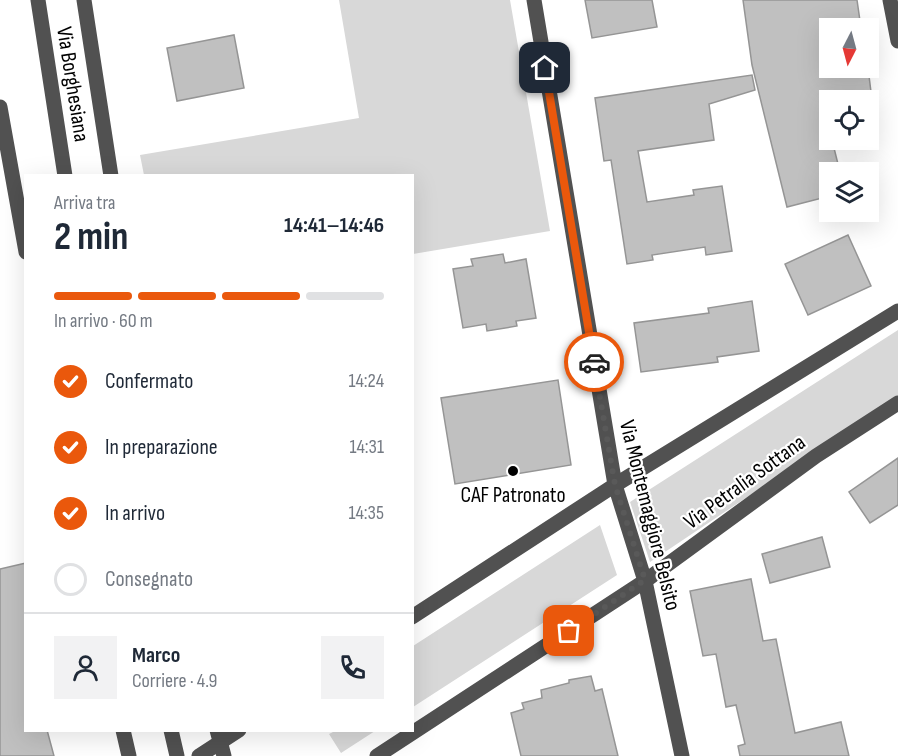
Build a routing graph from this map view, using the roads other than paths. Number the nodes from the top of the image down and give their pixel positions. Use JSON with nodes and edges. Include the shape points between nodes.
{"nodes":[{"id":1,"x":38,"y":0,"type":"edge"},
{"id":2,"x":84,"y":0,"type":"edge"},
{"id":3,"x":534,"y":0,"type":"edge"},
{"id":4,"x":890,"y":0,"type":"edge"},
{"id":5,"x":898,"y":42,"type":"edge"},
{"id":6,"x":0,"y":106,"type":"edge"},
{"id":7,"x":65,"y":174,"type":"edge"},
{"id":8,"x":111,"y":174,"type":"edge"},
{"id":9,"x":24,"y":241,"type":"edge"},
{"id":10,"x":898,"y":310,"type":"edge"},
{"id":11,"x":898,"y":403,"type":"edge"},
{"id":12,"x":615,"y":485,"type":"junction"},
{"id":13,"x":645,"y":580,"type":"junction"},
{"id":14,"x":414,"y":616,"type":"edge"},
{"id":15,"x":123,"y":732,"type":"edge"},
{"id":16,"x":171,"y":732,"type":"edge"},
{"id":17,"x":236,"y":732,"type":"edge"},
{"id":18,"x":414,"y":732,"type":"edge"},
{"id":19,"x":414,"y":732,"type":"edge"},
{"id":20,"x":220,"y":743,"type":"edge"},
{"id":21,"x":129,"y":756,"type":"edge"},
{"id":22,"x":177,"y":756,"type":"edge"},
{"id":23,"x":199,"y":756,"type":"edge"},
{"id":24,"x":377,"y":756,"type":"edge"},
{"id":25,"x":682,"y":756,"type":"edge"}],
"edges":[{"from":1,"to":7,"type":"street","name":"Via Borghesiana"},
{"from":2,"to":8,"type":"street","name":"Via Borghesiana"},
{"from":3,"to":12,"type":"street","name":"Via Montemaggiore Belsito"},
{"from":4,"to":5,"type":"street"},
{"from":6,"to":9,"type":"street"},
{"from":10,"to":12,"type":"street"},
{"from":11,"to":13,"type":"street","name":"Via Petralia Sottana","via":[[816,456]]},
{"from":12,"to":13,"type":"street","name":"Via Montemaggiore Belsito"},
{"from":12,"to":14,"type":"street"},
{"from":13,"to":19,"type":"street","name":"Via Petralia Sottana"},
{"from":13,"to":25,"type":"street","name":"Via Montemaggiore Belsito"},
{"from":15,"to":21,"type":"street"},
{"from":16,"to":22,"type":"street"},
{"from":17,"to":20,"type":"street"},
{"from":18,"to":24,"type":"street","name":"Via Petralia Sottana"},
{"from":20,"to":23,"type":"street"}]}
